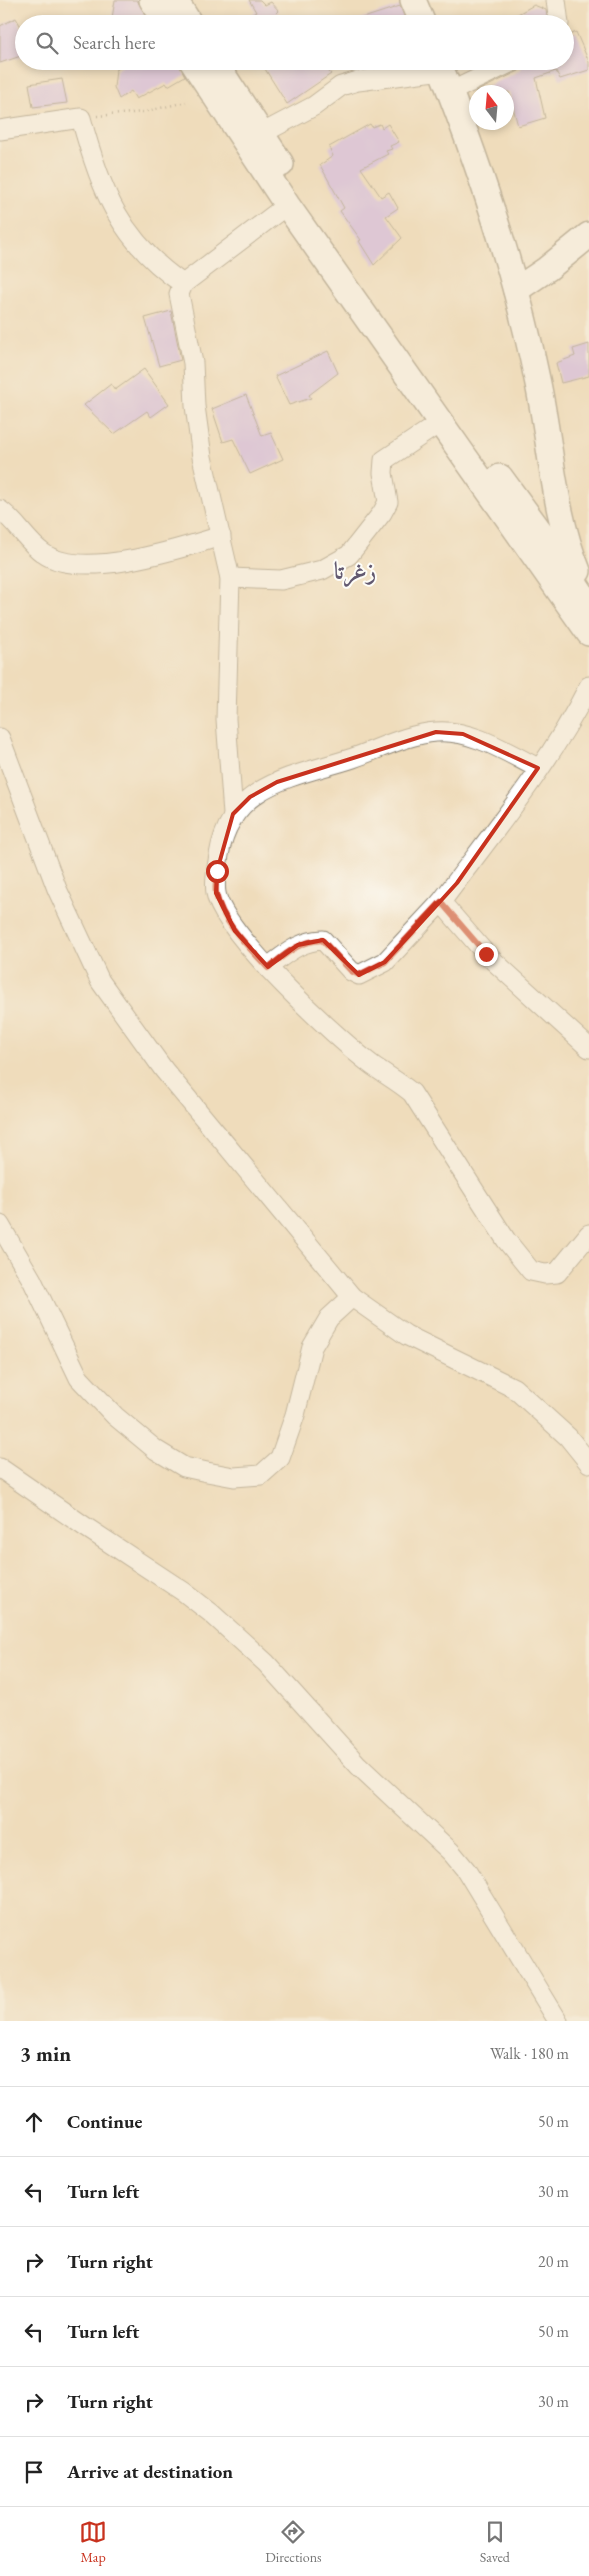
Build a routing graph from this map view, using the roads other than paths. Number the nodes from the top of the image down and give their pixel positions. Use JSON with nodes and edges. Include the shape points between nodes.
{"nodes":[{"id":1,"x":152,"y":0,"type":"edge"},
{"id":2,"x":175,"y":0,"type":"edge"},
{"id":3,"x":413,"y":0,"type":"edge"},
{"id":4,"x":556,"y":0,"type":"edge"},
{"id":5,"x":162,"y":15,"type":"edge"},
{"id":6,"x":184,"y":15,"type":"edge"},
{"id":7,"x":419,"y":15,"type":"edge"},
{"id":8,"x":557,"y":15,"type":"edge"},
{"id":9,"x":198,"y":70,"type":"edge"},
{"id":10,"x":220,"y":70,"type":"edge"},
{"id":11,"x":465,"y":70,"type":"edge"},
{"id":12,"x":443,"y":74,"type":"edge"},
{"id":13,"x":0,"y":130,"type":"edge"},
{"id":14,"x":261,"y":134,"type":"junction"},
{"id":15,"x":287,"y":205,"type":"junction"},
{"id":16,"x":589,"y":235,"type":"edge"},
{"id":17,"x":183,"y":284,"type":"junction"},
{"id":18,"x":516,"y":290,"type":"junction"},
{"id":19,"x":441,"y":422,"type":"junction"},
{"id":20,"x":0,"y":510,"type":"edge"},
{"id":21,"x":221,"y":536,"type":"junction"},
{"id":22,"x":541,"y":549,"type":"junction"},
{"id":23,"x":230,"y":578,"type":"junction"},
{"id":24,"x":589,"y":597,"type":"edge"},
{"id":25,"x":589,"y":604,"type":"edge"},
{"id":26,"x":589,"y":633,"type":"edge"},
{"id":27,"x":589,"y":686,"type":"edge"},
{"id":28,"x":0,"y":738,"type":"edge"},
{"id":29,"x":538,"y":768,"type":"junction"},
{"id":30,"x":233,"y":814,"type":"junction"},
{"id":31,"x":441,"y":902,"type":"junction"},
{"id":32,"x":268,"y":968,"type":"junction"},
{"id":33,"x":589,"y":1048,"type":"edge"},
{"id":34,"x":0,"y":1225,"type":"edge"},
{"id":35,"x":589,"y":1234,"type":"edge"},
{"id":36,"x":352,"y":1296,"type":"junction"},
{"id":37,"x":589,"y":1463,"type":"edge"},
{"id":38,"x":0,"y":1468,"type":"edge"},
{"id":39,"x":558,"y":2021,"type":"edge"}],
"edges":[{"from":1,"to":5,"type":"main road"},
{"from":2,"to":6,"type":"main road"},
{"from":3,"to":7,"type":"main road"},
{"from":4,"to":8,"type":"street"},
{"from":9,"to":15,"type":"main road"},
{"from":10,"to":14,"type":"main road"},
{"from":11,"to":12,"type":"street"},
{"from":12,"to":14,"type":"street","via":[[358,81],[341,86],[314,106]]},
{"from":12,"to":18,"type":"main road","via":[[494,217]]},
{"from":13,"to":17,"type":"street","via":[[81,118],[94,167],[118,217],[151,258]]},
{"from":14,"to":22,"type":"main road"},
{"from":15,"to":17,"type":"street"},
{"from":15,"to":19,"type":"main road"},
{"from":16,"to":18,"type":"main road"},
{"from":17,"to":21,"type":"street","via":[[179,302],[193,363],[202,457]]},
{"from":18,"to":24,"type":"main road","via":[[538,379],[568,541]]},
{"from":19,"to":22,"type":"main road"},
{"from":19,"to":23,"type":"street","via":[[384,460],[388,502],[348,555],[322,570],[281,580]]},
{"from":20,"to":21,"type":"street","via":[[43,554],[81,565],[177,550]]},
{"from":21,"to":23,"type":"street"},
{"from":22,"to":25,"type":"main road"},
{"from":22,"to":26,"type":"main road"},
{"from":23,"to":30,"type":"street","via":[[226,719]]},
{"from":27,"to":29,"type":"street"},
{"from":28,"to":36,"type":"street","via":[[56,889],[100,981],[164,1070]]},
{"from":29,"to":30,"type":"street","via":[[463,734],[436,732],[277,782],[250,797]]},
{"from":29,"to":31,"type":"street"},
{"from":30,"to":32,"type":"street","via":[[221,846],[216,893],[235,931]]},
{"from":31,"to":32,"type":"street","via":[[385,962],[359,975],[351,971],[322,940],[298,945]]},
{"from":31,"to":33,"type":"street","via":[[486,954]]},
{"from":32,"to":35,"type":"street","via":[[372,1065],[412,1093],[506,1240],[531,1270],[557,1273]]},
{"from":34,"to":36,"type":"street","via":[[32,1280],[80,1378],[115,1416],[156,1450],[184,1467],[207,1472],[234,1477],[261,1475],[280,1458],[295,1415],[312,1347],[329,1318]]},
{"from":36,"to":37,"type":"street","via":[[406,1335],[514,1388],[568,1437]]},
{"from":38,"to":39,"type":"street","via":[[184,1592],[266,1664],[358,1766],[451,1852],[466,1870]]}]}
